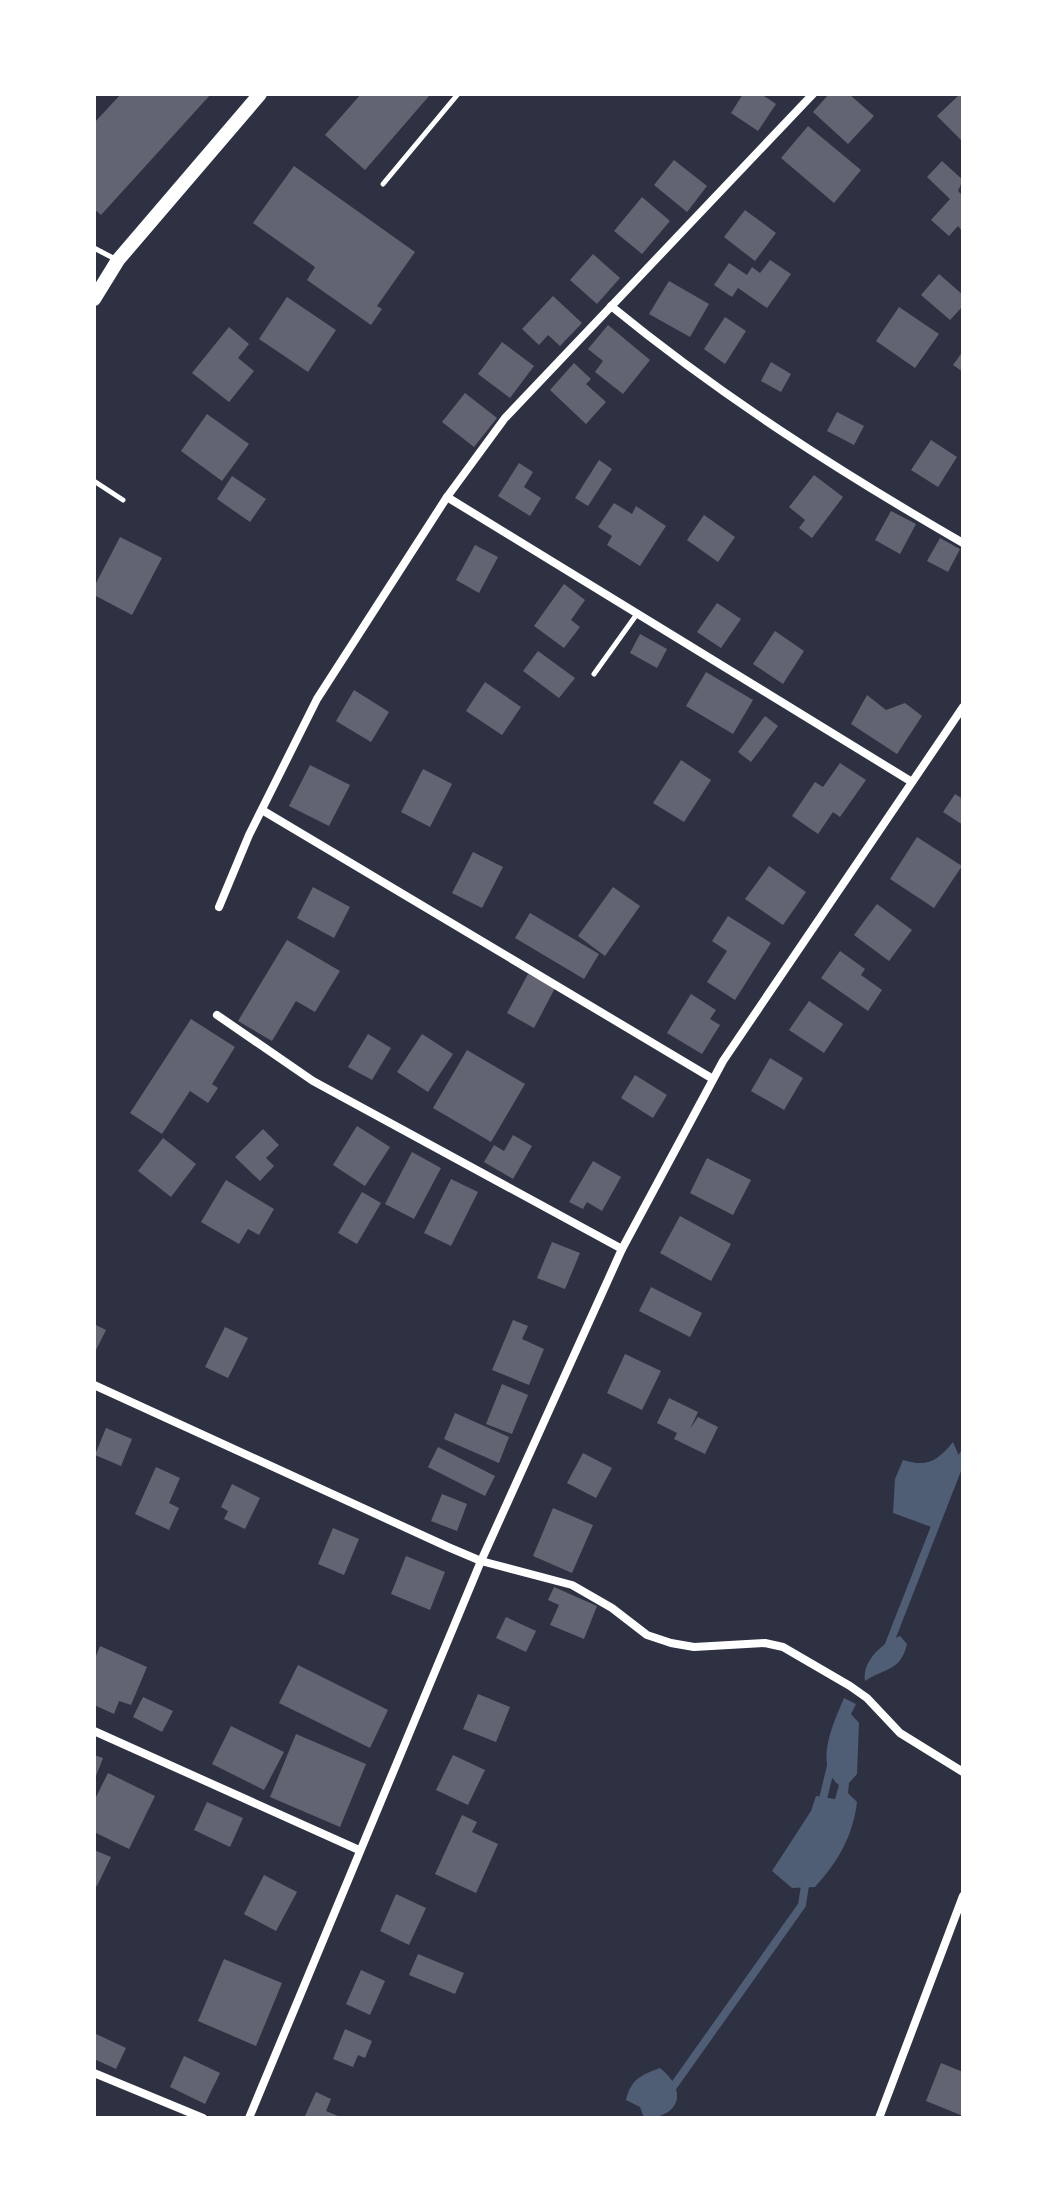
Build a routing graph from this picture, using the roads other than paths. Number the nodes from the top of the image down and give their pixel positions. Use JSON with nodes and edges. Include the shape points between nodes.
{"nodes":[{"id":1,"x":260,"y":94,"type":"edge"},
{"id":2,"x":458,"y":94,"type":"edge"},
{"id":3,"x":813,"y":94,"type":"edge"},
{"id":4,"x":383,"y":184,"type":"dead end"},
{"id":5,"x":94,"y":248,"type":"edge"},
{"id":6,"x":118,"y":260,"type":"junction"},
{"id":7,"x":94,"y":299,"type":"edge"},
{"id":8,"x":611,"y":306,"type":"junction"},
{"id":9,"x":94,"y":481,"type":"edge"},
{"id":10,"x":447,"y":497,"type":"junction"},
{"id":11,"x":123,"y":500,"type":"dead end"},
{"id":12,"x":963,"y":543,"type":"edge"},
{"id":13,"x":637,"y":614,"type":"junction"},
{"id":14,"x":594,"y":674,"type":"dead end"},
{"id":15,"x":963,"y":707,"type":"edge"},
{"id":16,"x":912,"y":782,"type":"junction"},
{"id":17,"x":262,"y":810,"type":"junction"},
{"id":18,"x":219,"y":907,"type":"dead end"},
{"id":19,"x":217,"y":1015,"type":"dead end"},
{"id":20,"x":713,"y":1079,"type":"junction"},
{"id":21,"x":622,"y":1249,"type":"junction"},
{"id":22,"x":94,"y":1385,"type":"edge"},
{"id":23,"x":481,"y":1561,"type":"junction"},
{"id":24,"x":94,"y":1731,"type":"edge"},
{"id":25,"x":963,"y":1772,"type":"edge"},
{"id":26,"x":359,"y":1850,"type":"junction"},
{"id":27,"x":963,"y":1896,"type":"edge"},
{"id":28,"x":94,"y":2073,"type":"edge"},
{"id":29,"x":203,"y":2118,"type":"edge"},
{"id":30,"x":249,"y":2118,"type":"edge"},
{"id":31,"x":879,"y":2118,"type":"edge"}],
"edges":[{"from":1,"to":6,"type":"street"},
{"from":2,"to":4,"type":"lane"},
{"from":3,"to":8,"type":"street"},
{"from":5,"to":6,"type":"lane"},
{"from":6,"to":7,"type":"street"},
{"from":8,"to":10,"type":"street","via":[[505,418]]},
{"from":8,"to":12,"type":"street","via":[[665,350],[841,472]]},
{"from":9,"to":11,"type":"lane"},
{"from":10,"to":13,"type":"street"},
{"from":10,"to":17,"type":"street","via":[[317,699]]},
{"from":13,"to":14,"type":"lane"},
{"from":13,"to":16,"type":"street"},
{"from":15,"to":16,"type":"street"},
{"from":16,"to":20,"type":"street"},
{"from":17,"to":18,"type":"street"},
{"from":17,"to":20,"type":"street"},
{"from":19,"to":21,"type":"street","via":[[313,1081]]},
{"from":20,"to":21,"type":"street"},
{"from":21,"to":23,"type":"street"},
{"from":22,"to":23,"type":"street"},
{"from":23,"to":25,"type":"street","via":[[572,1585],[647,1635],[671,1643],[783,1647],[859,1692],[900,1733]]},
{"from":23,"to":26,"type":"street"},
{"from":24,"to":26,"type":"street"},
{"from":26,"to":30,"type":"street"},
{"from":27,"to":31,"type":"street"},
{"from":28,"to":29,"type":"street"}]}
